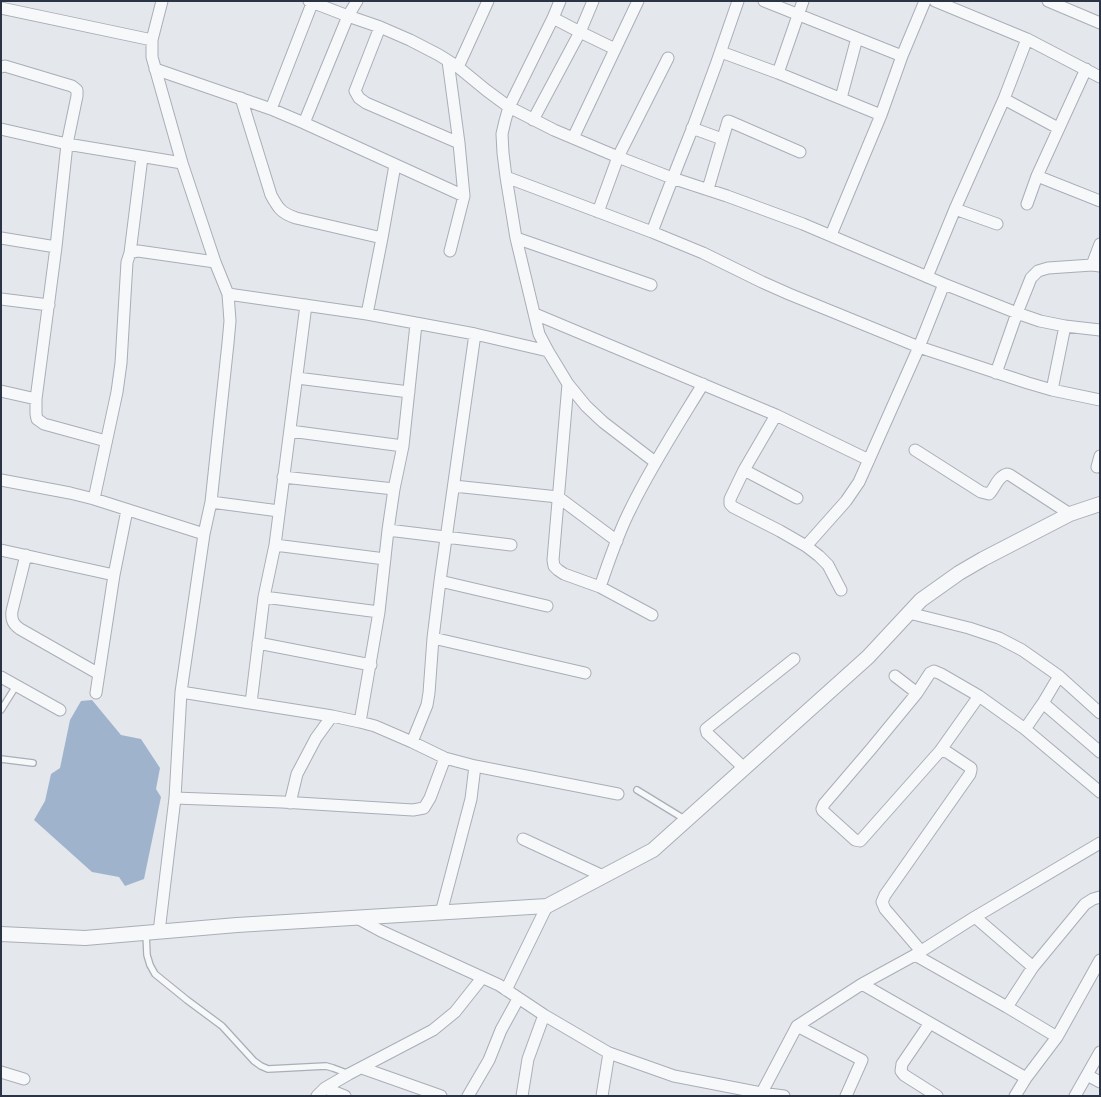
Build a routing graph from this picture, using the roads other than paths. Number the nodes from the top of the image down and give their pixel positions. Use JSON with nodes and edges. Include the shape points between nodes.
{"nodes":[{"id":1,"x":162,"y":1,"type":"edge"},
{"id":2,"x":357,"y":1,"type":"edge"},
{"id":3,"x":488,"y":1,"type":"edge"},
{"id":4,"x":560,"y":1,"type":"edge"},
{"id":5,"x":593,"y":1,"type":"edge"},
{"id":6,"x":638,"y":1,"type":"edge"},
{"id":7,"x":738,"y":1,"type":"edge"},
{"id":8,"x":764,"y":1,"type":"edge"},
{"id":9,"x":803,"y":1,"type":"edge"},
{"id":10,"x":924,"y":1,"type":"edge"},
{"id":11,"x":935,"y":1,"type":"edge"},
{"id":12,"x":1048,"y":1,"type":"edge"},
{"id":13,"x":312,"y":2,"type":"edge"},
{"id":14,"x":1,"y":8,"type":"edge"},
{"id":15,"x":799,"y":15,"type":"junction"},
{"id":16,"x":348,"y":16,"type":"junction"},
{"id":17,"x":553,"y":18,"type":"junction"},
{"id":18,"x":1100,"y":23,"type":"edge"},
{"id":19,"x":380,"y":27,"type":"junction"},
{"id":20,"x":580,"y":32,"type":"junction"},
{"id":21,"x":857,"y":38,"type":"junction"},
{"id":22,"x":1027,"y":39,"type":"junction"},
{"id":23,"x":152,"y":40,"type":"junction"},
{"id":24,"x":615,"y":49,"type":"junction"},
{"id":25,"x":721,"y":52,"type":"junction"},
{"id":26,"x":902,"y":56,"type":"junction"},
{"id":27,"x":668,"y":58,"type":"dead end"},
{"id":28,"x":453,"y":64,"type":"junction"},
{"id":29,"x":1,"y":67,"type":"edge"},
{"id":30,"x":155,"y":69,"type":"junction"},
{"id":31,"x":1086,"y":69,"type":"junction"},
{"id":32,"x":778,"y":73,"type":"junction"},
{"id":33,"x":1100,"y":77,"type":"edge"},
{"id":34,"x":242,"y":98,"type":"junction"},
{"id":35,"x":841,"y":98,"type":"junction"},
{"id":36,"x":1004,"y":99,"type":"junction"},
{"id":37,"x":509,"y":107,"type":"junction"},
{"id":38,"x":271,"y":109,"type":"junction"},
{"id":39,"x":881,"y":115,"type":"junction"},
{"id":40,"x":533,"y":120,"type":"junction"},
{"id":41,"x":304,"y":123,"type":"junction"},
{"id":42,"x":692,"y":128,"type":"junction"},
{"id":43,"x":1058,"y":128,"type":"junction"},
{"id":44,"x":1,"y":129,"type":"edge"},
{"id":45,"x":573,"y":138,"type":"junction"},
{"id":46,"x":722,"y":139,"type":"junction"},
{"id":47,"x":459,"y":143,"type":"junction"},
{"id":48,"x":67,"y":144,"type":"junction"},
{"id":49,"x":800,"y":152,"type":"dead end"},
{"id":50,"x":142,"y":157,"type":"junction"},
{"id":51,"x":618,"y":157,"type":"junction"},
{"id":52,"x":182,"y":163,"type":"junction"},
{"id":53,"x":395,"y":165,"type":"junction"},
{"id":54,"x":1037,"y":176,"type":"junction"},
{"id":55,"x":506,"y":177,"type":"junction"},
{"id":56,"x":672,"y":178,"type":"junction"},
{"id":57,"x":708,"y":190,"type":"junction"},
{"id":58,"x":464,"y":196,"type":"junction"},
{"id":59,"x":1100,"y":201,"type":"edge"},
{"id":60,"x":1027,"y":204,"type":"dead end"},
{"id":61,"x":955,"y":209,"type":"junction"},
{"id":62,"x":598,"y":212,"type":"junction"},
{"id":63,"x":997,"y":224,"type":"dead end"},
{"id":64,"x":652,"y":232,"type":"junction"},
{"id":65,"x":831,"y":235,"type":"junction"},
{"id":66,"x":1,"y":238,"type":"edge"},
{"id":67,"x":382,"y":238,"type":"junction"},
{"id":68,"x":516,"y":238,"type":"junction"},
{"id":69,"x":1100,"y":244,"type":"edge"},
{"id":70,"x":56,"y":247,"type":"junction"},
{"id":71,"x":450,"y":251,"type":"dead end"},
{"id":72,"x":130,"y":253,"type":"junction"},
{"id":73,"x":215,"y":262,"type":"junction"},
{"id":74,"x":1096,"y":265,"type":"edge"},
{"id":75,"x":927,"y":277,"type":"junction"},
{"id":76,"x":944,"y":284,"type":"junction"},
{"id":77,"x":651,"y":285,"type":"dead end"},
{"id":78,"x":228,"y":294,"type":"junction"},
{"id":79,"x":1,"y":299,"type":"edge"},
{"id":80,"x":49,"y":305,"type":"junction"},
{"id":81,"x":306,"y":305,"type":"junction"},
{"id":82,"x":1017,"y":313,"type":"junction"},
{"id":83,"x":367,"y":314,"type":"junction"},
{"id":84,"x":535,"y":314,"type":"junction"},
{"id":85,"x":416,"y":324,"type":"junction"},
{"id":86,"x":1065,"y":326,"type":"junction"},
{"id":87,"x":1100,"y":330,"type":"edge"},
{"id":88,"x":474,"y":334,"type":"junction"},
{"id":89,"x":919,"y":346,"type":"junction"},
{"id":90,"x":548,"y":351,"type":"junction"},
{"id":91,"x":996,"y":373,"type":"junction"},
{"id":92,"x":297,"y":378,"type":"junction"},
{"id":93,"x":568,"y":384,"type":"junction"},
{"id":94,"x":703,"y":384,"type":"junction"},
{"id":95,"x":1052,"y":390,"type":"junction"},
{"id":96,"x":1,"y":391,"type":"edge"},
{"id":97,"x":409,"y":392,"type":"junction"},
{"id":98,"x":1100,"y":399,"type":"edge"},
{"id":99,"x":36,"y":400,"type":"junction"},
{"id":100,"x":776,"y":415,"type":"junction"},
{"id":101,"x":290,"y":431,"type":"junction"},
{"id":102,"x":106,"y":441,"type":"junction"},
{"id":103,"x":403,"y":446,"type":"junction"},
{"id":104,"x":915,"y":450,"type":"dead end"},
{"id":105,"x":1100,"y":456,"type":"edge"},
{"id":106,"x":869,"y":460,"type":"junction"},
{"id":107,"x":655,"y":462,"type":"junction"},
{"id":108,"x":1097,"y":467,"type":"dead end"},
{"id":109,"x":744,"y":470,"type":"junction"},
{"id":110,"x":284,"y":477,"type":"junction"},
{"id":111,"x":1,"y":480,"type":"edge"},
{"id":112,"x":454,"y":486,"type":"junction"},
{"id":113,"x":394,"y":489,"type":"junction"},
{"id":114,"x":558,"y":497,"type":"junction"},
{"id":115,"x":797,"y":498,"type":"dead end"},
{"id":116,"x":94,"y":499,"type":"junction"},
{"id":117,"x":211,"y":502,"type":"junction"},
{"id":118,"x":1100,"y":504,"type":"edge"},
{"id":119,"x":127,"y":510,"type":"junction"},
{"id":120,"x":279,"y":511,"type":"junction"},
{"id":121,"x":1070,"y":514,"type":"junction"},
{"id":122,"x":388,"y":530,"type":"junction"},
{"id":123,"x":204,"y":534,"type":"junction"},
{"id":124,"x":446,"y":538,"type":"junction"},
{"id":125,"x":617,"y":541,"type":"junction"},
{"id":126,"x":275,"y":545,"type":"junction"},
{"id":127,"x":511,"y":545,"type":"dead end"},
{"id":128,"x":806,"y":546,"type":"junction"},
{"id":129,"x":1,"y":550,"type":"edge"},
{"id":130,"x":26,"y":556,"type":"junction"},
{"id":131,"x":385,"y":559,"type":"junction"},
{"id":132,"x":114,"y":575,"type":"junction"},
{"id":133,"x":440,"y":582,"type":"junction"},
{"id":134,"x":600,"y":587,"type":"junction"},
{"id":135,"x":841,"y":590,"type":"dead end"},
{"id":136,"x":264,"y":597,"type":"junction"},
{"id":137,"x":547,"y":606,"type":"dead end"},
{"id":138,"x":379,"y":612,"type":"junction"},
{"id":139,"x":909,"y":613,"type":"junction"},
{"id":140,"x":652,"y":615,"type":"dead end"},
{"id":141,"x":434,"y":638,"type":"junction"},
{"id":142,"x":258,"y":643,"type":"junction"},
{"id":143,"x":794,"y":659,"type":"dead end"},
{"id":144,"x":371,"y":665,"type":"junction"},
{"id":145,"x":585,"y":673,"type":"dead end"},
{"id":146,"x":99,"y":674,"type":"junction"},
{"id":147,"x":895,"y":676,"type":"dead end"},
{"id":148,"x":1059,"y":676,"type":"junction"},
{"id":149,"x":1,"y":677,"type":"edge"},
{"id":150,"x":16,"y":686,"type":"junction"},
{"id":151,"x":180,"y":692,"type":"junction"},
{"id":152,"x":96,"y":693,"type":"dead end"},
{"id":153,"x":917,"y":693,"type":"junction"},
{"id":154,"x":979,"y":696,"type":"junction"},
{"id":155,"x":251,"y":704,"type":"junction"},
{"id":156,"x":1044,"y":704,"type":"junction"},
{"id":157,"x":1099,"y":709,"type":"edge"},
{"id":158,"x":1,"y":710,"type":"edge"},
{"id":159,"x":60,"y":710,"type":"dead end"},
{"id":160,"x":332,"y":716,"type":"junction"},
{"id":161,"x":360,"y":722,"type":"junction"},
{"id":162,"x":1025,"y":729,"type":"junction"},
{"id":163,"x":412,"y":742,"type":"junction"},
{"id":164,"x":940,"y":751,"type":"junction"},
{"id":165,"x":1100,"y":752,"type":"edge"},
{"id":166,"x":445,"y":758,"type":"junction"},
{"id":167,"x":1,"y":759,"type":"edge"},
{"id":168,"x":33,"y":764,"type":"dead end"},
{"id":169,"x":475,"y":766,"type":"junction"},
{"id":170,"x":744,"y":768,"type":"junction"},
{"id":171,"x":637,"y":790,"type":"dead end"},
{"id":172,"x":1100,"y":792,"type":"edge"},
{"id":173,"x":618,"y":794,"type":"dead end"},
{"id":174,"x":175,"y":798,"type":"junction"},
{"id":175,"x":286,"y":803,"type":"junction"},
{"id":176,"x":686,"y":820,"type":"junction"},
{"id":177,"x":523,"y":839,"type":"dead end"},
{"id":178,"x":1100,"y":843,"type":"edge"},
{"id":179,"x":603,"y":876,"type":"junction"},
{"id":180,"x":1100,"y":897,"type":"edge"},
{"id":181,"x":546,"y":906,"type":"junction"},
{"id":182,"x":441,"y":912,"type":"junction"},
{"id":183,"x":975,"y":917,"type":"junction"},
{"id":184,"x":357,"y":918,"type":"junction"},
{"id":185,"x":152,"y":932,"type":"junction"},
{"id":186,"x":1,"y":934,"type":"edge"},
{"id":187,"x":918,"y":953,"type":"junction"},
{"id":188,"x":1100,"y":960,"type":"edge"},
{"id":189,"x":1033,"y":967,"type":"junction"},
{"id":190,"x":482,"y":978,"type":"junction"},
{"id":191,"x":862,"y":984,"type":"junction"},
{"id":192,"x":506,"y":990,"type":"junction"},
{"id":193,"x":518,"y":999,"type":"junction"},
{"id":194,"x":1007,"y":1007,"type":"junction"},
{"id":195,"x":544,"y":1016,"type":"junction"},
{"id":196,"x":930,"y":1023,"type":"junction"},
{"id":197,"x":797,"y":1026,"type":"junction"},
{"id":198,"x":1057,"y":1037,"type":"junction"},
{"id":199,"x":1100,"y":1052,"type":"edge"},
{"id":200,"x":609,"y":1053,"type":"junction"},
{"id":201,"x":362,"y":1068,"type":"junction"},
{"id":202,"x":1,"y":1072,"type":"edge"},
{"id":203,"x":349,"y":1074,"type":"junction"},
{"id":204,"x":1087,"y":1075,"type":"junction"},
{"id":205,"x":1026,"y":1078,"type":"junction"},
{"id":206,"x":24,"y":1079,"type":"dead end"},
{"id":207,"x":1100,"y":1082,"type":"edge"},
{"id":208,"x":320,"y":1092,"type":"edge"},
{"id":209,"x":760,"y":1095,"type":"edge"},
{"id":210,"x":345,"y":1096,"type":"edge"},
{"id":211,"x":441,"y":1096,"type":"edge"},
{"id":212,"x":468,"y":1096,"type":"edge"},
{"id":213,"x":522,"y":1096,"type":"edge"},
{"id":214,"x":602,"y":1096,"type":"edge"},
{"id":215,"x":784,"y":1096,"type":"edge"},
{"id":216,"x":846,"y":1096,"type":"edge"},
{"id":217,"x":937,"y":1096,"type":"edge"},
{"id":218,"x":1015,"y":1096,"type":"edge"},
{"id":219,"x":1075,"y":1096,"type":"edge"}],
"edges":[{"from":1,"to":23,"type":"street"},
{"from":2,"to":16,"type":"street"},
{"from":3,"to":28,"type":"street"},
{"from":4,"to":17,"type":"street"},
{"from":5,"to":20,"type":"street"},
{"from":6,"to":24,"type":"street"},
{"from":7,"to":25,"type":"street"},
{"from":8,"to":15,"type":"street"},
{"from":9,"to":15,"type":"street"},
{"from":10,"to":26,"type":"street"},
{"from":11,"to":22,"type":"street"},
{"from":12,"to":18,"type":"street"},
{"from":13,"to":16,"type":"street"},
{"from":13,"to":38,"type":"street"},
{"from":14,"to":23,"type":"street"},
{"from":15,"to":21,"type":"street"},
{"from":15,"to":32,"type":"street"},
{"from":16,"to":19,"type":"street"},
{"from":16,"to":41,"type":"street"},
{"from":17,"to":20,"type":"street"},
{"from":17,"to":37,"type":"street"},
{"from":19,"to":28,"type":"street"},
{"from":19,"to":47,"type":"street","via":[[355,91],[359,98]]},
{"from":20,"to":24,"type":"street"},
{"from":20,"to":40,"type":"street"},
{"from":21,"to":26,"type":"street"},
{"from":21,"to":35,"type":"street"},
{"from":22,"to":31,"type":"street"},
{"from":22,"to":36,"type":"street"},
{"from":23,"to":30,"type":"street"},
{"from":24,"to":45,"type":"street"},
{"from":25,"to":32,"type":"street"},
{"from":25,"to":42,"type":"street"},
{"from":26,"to":39,"type":"street"},
{"from":27,"to":51,"type":"street"},
{"from":28,"to":37,"type":"street"},
{"from":28,"to":47,"type":"street"},
{"from":29,"to":48,"type":"street","via":[[72,86],[77,90]]},
{"from":30,"to":34,"type":"street"},
{"from":30,"to":52,"type":"street"},
{"from":31,"to":33,"type":"street"},
{"from":31,"to":43,"type":"street"},
{"from":32,"to":35,"type":"street"},
{"from":34,"to":38,"type":"street"},
{"from":34,"to":67,"type":"street","via":[[271,195],[286,215]]},
{"from":35,"to":39,"type":"street"},
{"from":36,"to":43,"type":"street"},
{"from":36,"to":61,"type":"street"},
{"from":37,"to":40,"type":"street"},
{"from":37,"to":55,"type":"street","via":[[502,134]]},
{"from":38,"to":41,"type":"street"},
{"from":39,"to":65,"type":"street"},
{"from":40,"to":45,"type":"street"},
{"from":41,"to":53,"type":"street"},
{"from":42,"to":46,"type":"street"},
{"from":42,"to":56,"type":"street"},
{"from":43,"to":54,"type":"street"},
{"from":44,"to":48,"type":"street"},
{"from":45,"to":51,"type":"street"},
{"from":46,"to":49,"type":"street","via":[[730,121]]},
{"from":46,"to":57,"type":"street"},
{"from":47,"to":58,"type":"street"},
{"from":48,"to":50,"type":"street"},
{"from":48,"to":70,"type":"street"},
{"from":50,"to":52,"type":"street"},
{"from":50,"to":72,"type":"street"},
{"from":51,"to":56,"type":"street"},
{"from":51,"to":62,"type":"street"},
{"from":52,"to":73,"type":"street"},
{"from":53,"to":58,"type":"street"},
{"from":53,"to":67,"type":"street"},
{"from":54,"to":59,"type":"street"},
{"from":54,"to":60,"type":"street"},
{"from":55,"to":62,"type":"street"},
{"from":55,"to":68,"type":"street"},
{"from":56,"to":57,"type":"street"},
{"from":56,"to":64,"type":"street"},
{"from":57,"to":65,"type":"street"},
{"from":58,"to":71,"type":"street"},
{"from":61,"to":63,"type":"street"},
{"from":61,"to":75,"type":"street"},
{"from":62,"to":64,"type":"street"},
{"from":64,"to":89,"type":"street","via":[[782,291]]},
{"from":65,"to":75,"type":"street"},
{"from":66,"to":70,"type":"street"},
{"from":67,"to":83,"type":"street"},
{"from":68,"to":77,"type":"street"},
{"from":68,"to":84,"type":"street"},
{"from":69,"to":74,"type":"street"},
{"from":70,"to":80,"type":"street"},
{"from":72,"to":73,"type":"street","via":[[138,251]]},
{"from":72,"to":102,"type":"street","via":[[127,262],[121,363]]},
{"from":73,"to":78,"type":"street"},
{"from":74,"to":82,"type":"street","via":[[1048,268],[1038,272],[1031,278]]},
{"from":75,"to":76,"type":"street"},
{"from":76,"to":82,"type":"street"},
{"from":76,"to":89,"type":"street"},
{"from":78,"to":81,"type":"street"},
{"from":78,"to":117,"type":"street","via":[[230,320]]},
{"from":79,"to":80,"type":"street"},
{"from":80,"to":99,"type":"street"},
{"from":81,"to":83,"type":"street"},
{"from":81,"to":92,"type":"street"},
{"from":82,"to":86,"type":"street"},
{"from":82,"to":91,"type":"street"},
{"from":83,"to":85,"type":"street"},
{"from":84,"to":90,"type":"street"},
{"from":84,"to":94,"type":"street"},
{"from":85,"to":88,"type":"street"},
{"from":85,"to":97,"type":"street"},
{"from":86,"to":87,"type":"street"},
{"from":86,"to":95,"type":"street"},
{"from":88,"to":90,"type":"street"},
{"from":88,"to":112,"type":"street"},
{"from":89,"to":91,"type":"street"},
{"from":89,"to":106,"type":"street"},
{"from":90,"to":93,"type":"street"},
{"from":91,"to":95,"type":"street"},
{"from":92,"to":97,"type":"street"},
{"from":92,"to":101,"type":"street"},
{"from":93,"to":107,"type":"street","via":[[603,422]]},
{"from":93,"to":114,"type":"street"},
{"from":94,"to":100,"type":"street"},
{"from":94,"to":107,"type":"street"},
{"from":95,"to":98,"type":"street"},
{"from":96,"to":99,"type":"street"},
{"from":97,"to":103,"type":"street"},
{"from":99,"to":102,"type":"street","via":[[36,414],[40,422]]},
{"from":100,"to":106,"type":"street"},
{"from":100,"to":109,"type":"street"},
{"from":101,"to":103,"type":"street"},
{"from":101,"to":110,"type":"street"},
{"from":102,"to":116,"type":"street"},
{"from":103,"to":113,"type":"street"},
{"from":104,"to":121,"type":"street","via":[[981,492],[988,494],[1001,476],[1007,474]]},
{"from":105,"to":108,"type":"street"},
{"from":106,"to":128,"type":"street","via":[[852,493]]},
{"from":107,"to":125,"type":"street","via":[[630,509]]},
{"from":109,"to":115,"type":"street"},
{"from":109,"to":128,"type":"street","via":[[730,504]]},
{"from":110,"to":113,"type":"street"},
{"from":110,"to":120,"type":"street"},
{"from":111,"to":116,"type":"street"},
{"from":112,"to":114,"type":"street"},
{"from":112,"to":124,"type":"street"},
{"from":113,"to":122,"type":"street"},
{"from":114,"to":125,"type":"street"},
{"from":114,"to":134,"type":"street","via":[[554,566],[564,574]]},
{"from":116,"to":119,"type":"street"},
{"from":117,"to":120,"type":"street"},
{"from":117,"to":123,"type":"street"},
{"from":118,"to":121,"type":"street"},
{"from":119,"to":123,"type":"street"},
{"from":119,"to":132,"type":"street"},
{"from":120,"to":126,"type":"street"},
{"from":121,"to":139,"type":"street","via":[[959,573],[920,600]]},
{"from":122,"to":124,"type":"street"},
{"from":122,"to":131,"type":"street"},
{"from":123,"to":151,"type":"street"},
{"from":124,"to":127,"type":"street"},
{"from":124,"to":133,"type":"street"},
{"from":125,"to":134,"type":"street"},
{"from":126,"to":131,"type":"street"},
{"from":126,"to":136,"type":"street"},
{"from":128,"to":135,"type":"street","via":[[828,565]]},
{"from":129,"to":130,"type":"street"},
{"from":130,"to":132,"type":"street"},
{"from":130,"to":146,"type":"street","via":[[12,611],[11,619],[14,624]]},
{"from":131,"to":138,"type":"street"},
{"from":132,"to":146,"type":"street"},
{"from":133,"to":137,"type":"street"},
{"from":133,"to":141,"type":"street"},
{"from":134,"to":140,"type":"street"},
{"from":136,"to":138,"type":"street"},
{"from":136,"to":142,"type":"street"},
{"from":138,"to":144,"type":"street"},
{"from":139,"to":148,"type":"street","via":[[999,638],[1022,650]]},
{"from":139,"to":170,"type":"street","via":[[868,657]]},
{"from":141,"to":145,"type":"street"},
{"from":141,"to":163,"type":"street","via":[[427,705]]},
{"from":142,"to":144,"type":"street"},
{"from":142,"to":155,"type":"street"},
{"from":143,"to":170,"type":"street","via":[[706,729],[707,733]]},
{"from":144,"to":161,"type":"street"},
{"from":146,"to":152,"type":"street"},
{"from":147,"to":153,"type":"street"},
{"from":148,"to":156,"type":"street"},
{"from":148,"to":157,"type":"street"},
{"from":149,"to":150,"type":"street"},
{"from":150,"to":158,"type":"lane"},
{"from":150,"to":159,"type":"street"},
{"from":151,"to":155,"type":"street"},
{"from":151,"to":174,"type":"street"},
{"from":153,"to":154,"type":"street","via":[[934,671]]},
{"from":153,"to":164,"type":"street","via":[[824,804],[823,811],[855,840],[860,841]]},
{"from":154,"to":162,"type":"street"},
{"from":154,"to":164,"type":"street"},
{"from":155,"to":160,"type":"street"},
{"from":156,"to":162,"type":"street"},
{"from":156,"to":165,"type":"street"},
{"from":160,"to":161,"type":"street"},
{"from":160,"to":175,"type":"street","via":[[316,738],[297,774]]},
{"from":161,"to":163,"type":"street"},
{"from":162,"to":172,"type":"street"},
{"from":163,"to":166,"type":"street"},
{"from":164,"to":187,"type":"street","via":[[947,752],[972,770],[882,902]]},
{"from":166,"to":169,"type":"street"},
{"from":166,"to":175,"type":"street","via":[[424,808],[413,810]]},
{"from":167,"to":168,"type":"lane"},
{"from":169,"to":173,"type":"street"},
{"from":169,"to":182,"type":"street","via":[[471,799]]},
{"from":170,"to":176,"type":"street"},
{"from":171,"to":176,"type":"lane"},
{"from":174,"to":175,"type":"street"},
{"from":174,"to":185,"type":"street"},
{"from":176,"to":179,"type":"street","via":[[653,850]]},
{"from":177,"to":179,"type":"street"},
{"from":178,"to":183,"type":"street"},
{"from":179,"to":181,"type":"street"},
{"from":180,"to":189,"type":"street","via":[[1085,904]]},
{"from":181,"to":182,"type":"street"},
{"from":181,"to":192,"type":"street"},
{"from":182,"to":184,"type":"street"},
{"from":183,"to":187,"type":"street"},
{"from":183,"to":189,"type":"street"},
{"from":184,"to":185,"type":"street"},
{"from":184,"to":190,"type":"street"},
{"from":185,"to":186,"type":"street","via":[[85,938]]},
{"from":185,"to":203,"type":"lane","via":[[147,955],[155,974],[222,1026],[254,1061],[268,1069],[326,1066]]},
{"from":187,"to":191,"type":"street"},
{"from":187,"to":194,"type":"street"},
{"from":188,"to":198,"type":"street"},
{"from":189,"to":194,"type":"street"},
{"from":190,"to":192,"type":"street"},
{"from":190,"to":201,"type":"street","via":[[455,1012],[433,1030]]},
{"from":191,"to":196,"type":"street"},
{"from":191,"to":197,"type":"street"},
{"from":192,"to":193,"type":"street"},
{"from":193,"to":195,"type":"street"},
{"from":193,"to":212,"type":"street","via":[[501,1030],[489,1060]]},
{"from":194,"to":198,"type":"street"},
{"from":195,"to":200,"type":"street"},
{"from":195,"to":213,"type":"street","via":[[528,1059]]},
{"from":196,"to":205,"type":"street"},
{"from":196,"to":217,"type":"street","via":[[902,1064],[901,1071]]},
{"from":197,"to":209,"type":"street"},
{"from":197,"to":216,"type":"street","via":[[862,1060]]},
{"from":198,"to":205,"type":"street"},
{"from":199,"to":204,"type":"street"},
{"from":200,"to":209,"type":"street","via":[[674,1076]]},
{"from":200,"to":214,"type":"street"},
{"from":201,"to":203,"type":"street"},
{"from":201,"to":211,"type":"street"},
{"from":202,"to":206,"type":"street"},
{"from":203,"to":208,"type":"street"},
{"from":204,"to":207,"type":"street"},
{"from":204,"to":219,"type":"street"},
{"from":205,"to":218,"type":"street"},
{"from":208,"to":210,"type":"street"},
{"from":209,"to":215,"type":"street"}]}
